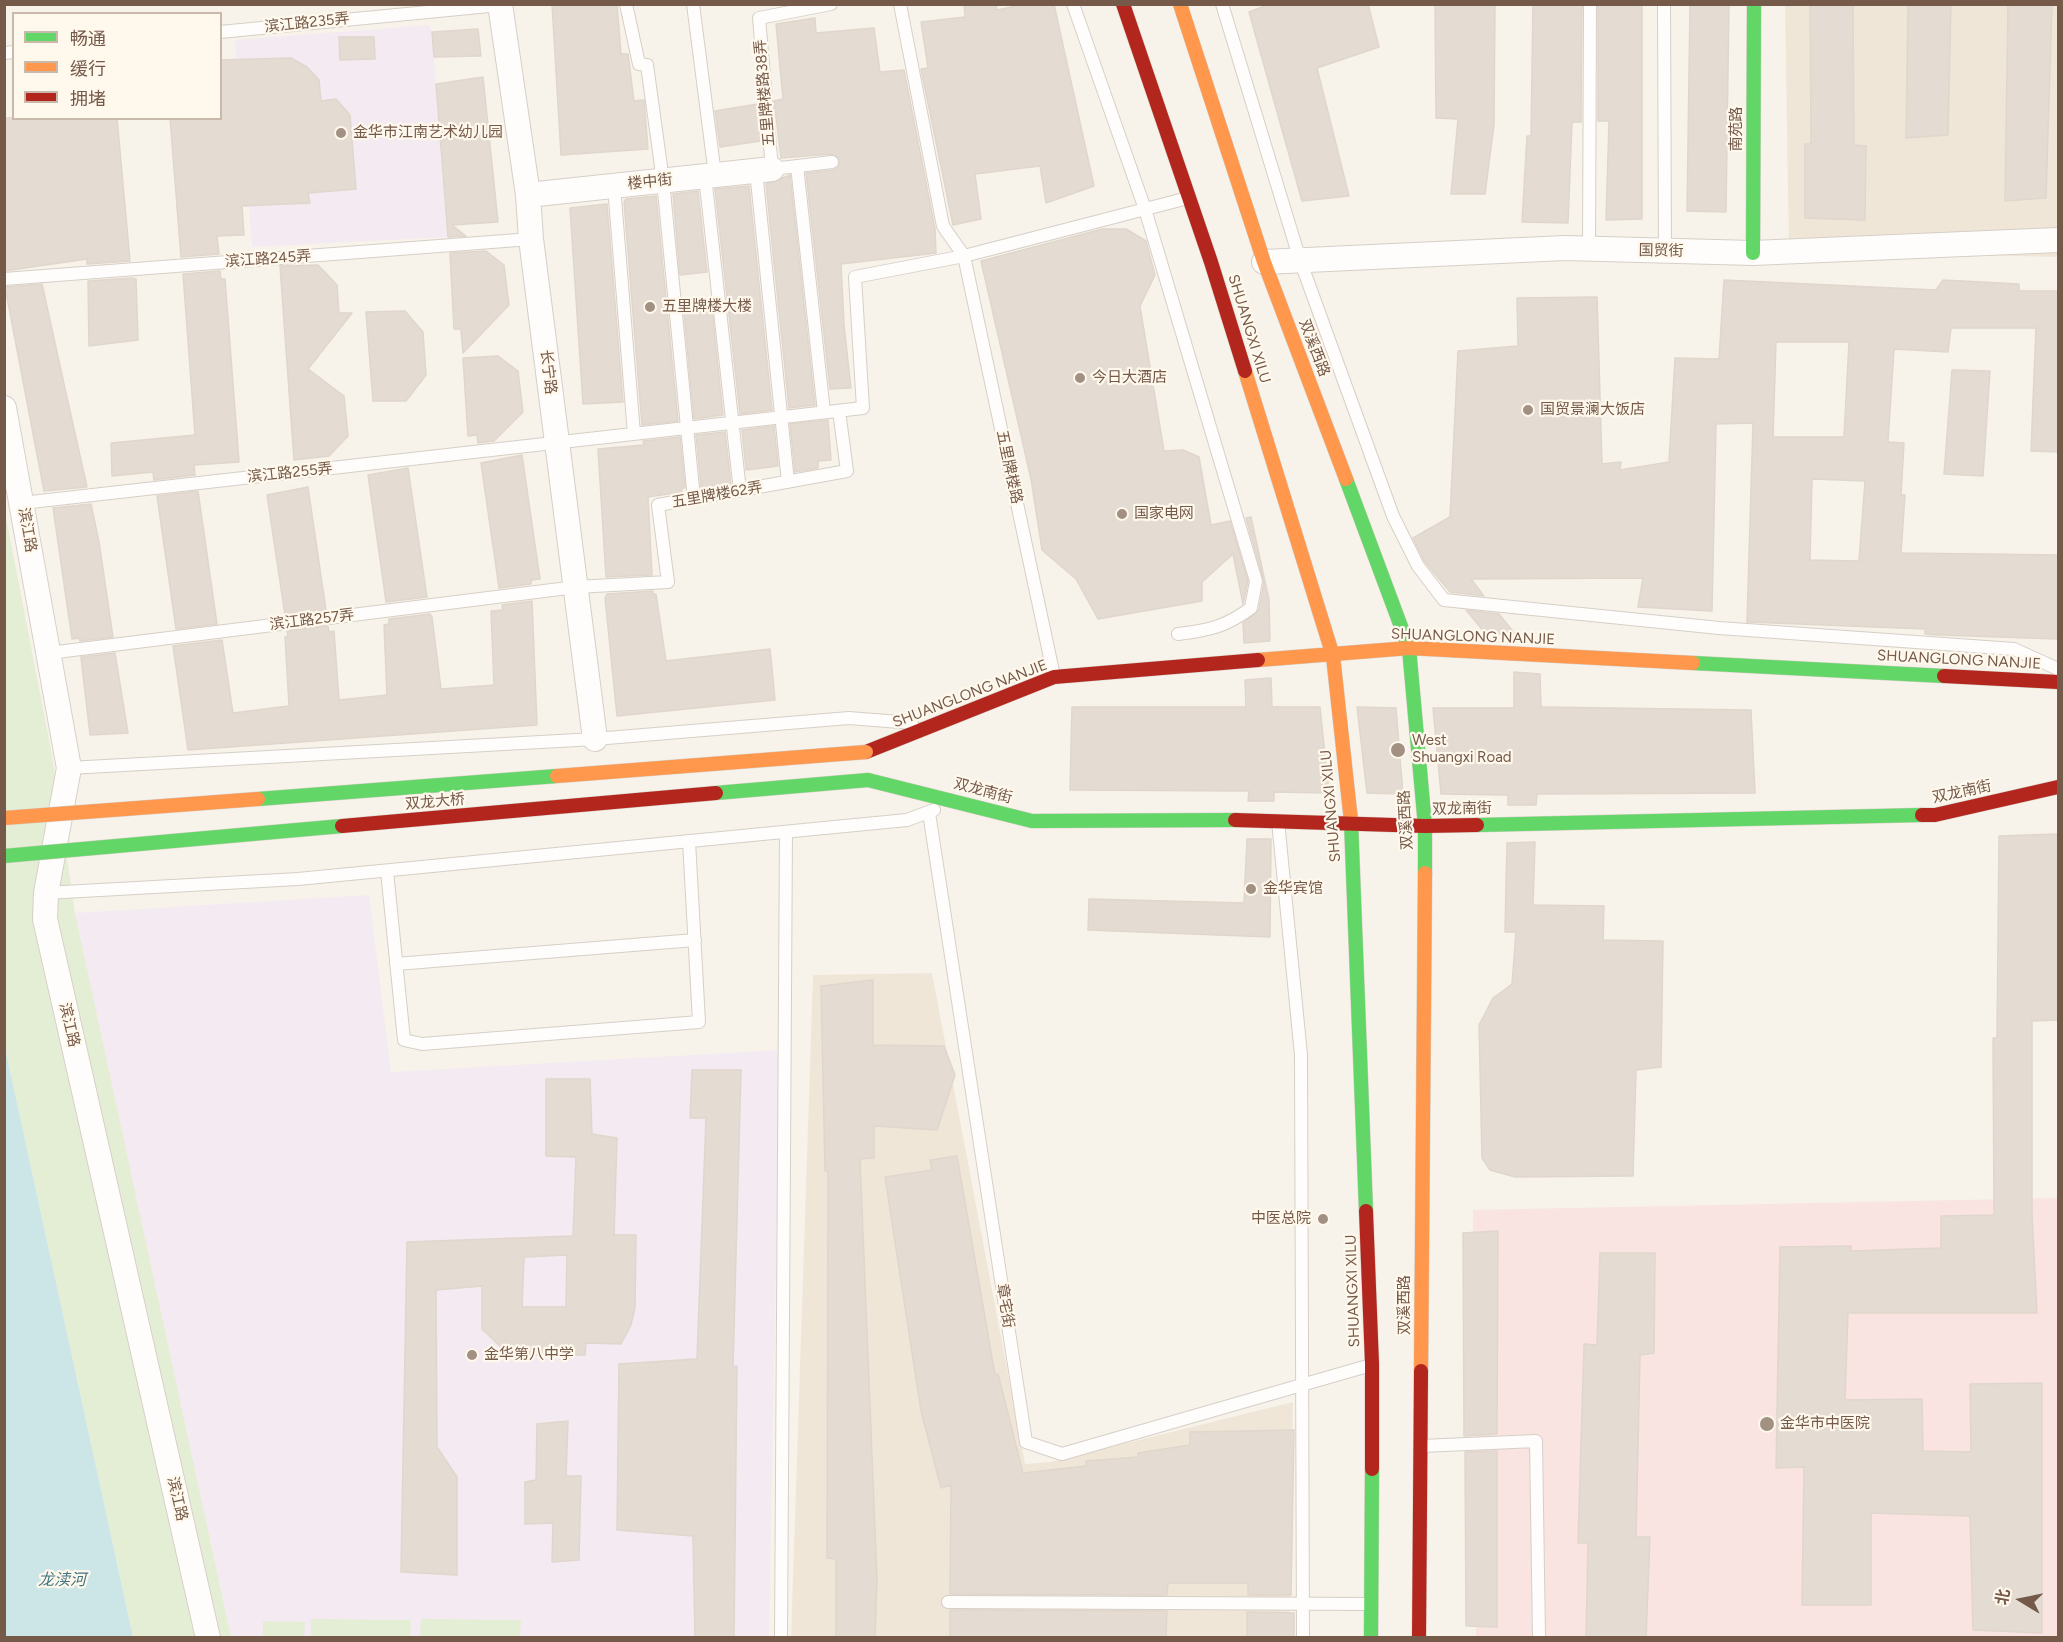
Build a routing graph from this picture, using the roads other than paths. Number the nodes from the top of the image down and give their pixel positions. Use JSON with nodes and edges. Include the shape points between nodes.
{"nodes":[{"id":1,"x":626,"y":4,"type":"edge"},
{"id":2,"x":693,"y":4,"type":"edge"},
{"id":3,"x":831,"y":4,"type":"edge"},
{"id":4,"x":900,"y":4,"type":"edge"},
{"id":5,"x":1073,"y":4,"type":"edge"},
{"id":6,"x":1123,"y":4,"type":"edge"},
{"id":7,"x":1180,"y":4,"type":"edge"},
{"id":8,"x":1222,"y":4,"type":"edge"},
{"id":9,"x":1590,"y":4,"type":"edge"},
{"id":10,"x":1664,"y":4,"type":"edge"},
{"id":11,"x":1755,"y":4,"type":"edge"},
{"id":12,"x":500,"y":5,"type":"edge"},
{"id":13,"x":222,"y":32,"type":"edge"},
{"id":14,"x":832,"y":162,"type":"dead end"},
{"id":15,"x":797,"y":166,"type":"junction"},
{"id":16,"x":764,"y":170,"type":"junction"},
{"id":17,"x":710,"y":176,"type":"junction"},
{"id":18,"x":663,"y":181,"type":"junction"},
{"id":19,"x":614,"y":186,"type":"junction"},
{"id":20,"x":528,"y":195,"type":"junction"},
{"id":21,"x":1189,"y":198,"type":"junction"},
{"id":22,"x":1145,"y":209,"type":"junction"},
{"id":23,"x":531,"y":239,"type":"junction"},
{"id":24,"x":2058,"y":240,"type":"edge"},
{"id":25,"x":1589,"y":249,"type":"junction"},
{"id":26,"x":1665,"y":251,"type":"junction"},
{"id":27,"x":1753,"y":253,"type":"junction"},
{"id":28,"x":964,"y":256,"type":"junction"},
{"id":29,"x":1300,"y":260,"type":"junction"},
{"id":30,"x":1264,"y":262,"type":"junction"},
{"id":31,"x":4,"y":279,"type":"edge"},
{"id":32,"x":4,"y":408,"type":"edge"},
{"id":33,"x":839,"y":411,"type":"junction"},
{"id":34,"x":824,"y":412,"type":"junction"},
{"id":35,"x":780,"y":417,"type":"junction"},
{"id":36,"x":733,"y":423,"type":"junction"},
{"id":37,"x":685,"y":428,"type":"junction"},
{"id":38,"x":634,"y":434,"type":"junction"},
{"id":39,"x":557,"y":443,"type":"junction"},
{"id":40,"x":788,"y":482,"type":"junction"},
{"id":41,"x":740,"y":491,"type":"junction"},
{"id":42,"x":694,"y":499,"type":"junction"},
{"id":43,"x":22,"y":504,"type":"junction"},
{"id":44,"x":576,"y":587,"type":"junction"},
{"id":45,"x":1178,"y":634,"type":"dead end"},
{"id":46,"x":1409,"y":648,"type":"junction"},
{"id":47,"x":49,"y":653,"type":"junction"},
{"id":48,"x":1333,"y":656,"type":"junction"},
{"id":49,"x":2058,"y":669,"type":"edge"},
{"id":50,"x":1054,"y":677,"type":"junction"},
{"id":51,"x":2058,"y":682,"type":"edge"},
{"id":52,"x":938,"y":724,"type":"junction"},
{"id":53,"x":595,"y":739,"type":"junction"},
{"id":54,"x":866,"y":752,"type":"joint"},
{"id":55,"x":69,"y":768,"type":"junction"},
{"id":56,"x":868,"y":780,"type":"joint"},
{"id":57,"x":2058,"y":787,"type":"edge"},
{"id":58,"x":960,"y":801,"type":"junction"},
{"id":59,"x":928,"y":813,"type":"junction"},
{"id":60,"x":4,"y":818,"type":"edge"},
{"id":61,"x":1278,"y":820,"type":"junction"},
{"id":62,"x":1351,"y":824,"type":"junction"},
{"id":63,"x":1425,"y":826,"type":"junction"},
{"id":64,"x":786,"y":832,"type":"junction"},
{"id":65,"x":689,"y":841,"type":"junction"},
{"id":66,"x":4,"y":856,"type":"edge"},
{"id":67,"x":387,"y":870,"type":"junction"},
{"id":68,"x":46,"y":893,"type":"junction"},
{"id":69,"x":695,"y":940,"type":"junction"},
{"id":70,"x":396,"y":964,"type":"junction"},
{"id":71,"x":1372,"y":1364,"type":"junction"},
{"id":72,"x":1302,"y":1384,"type":"junction"},
{"id":73,"x":1420,"y":1446,"type":"junction"},
{"id":74,"x":948,"y":1602,"type":"dead end"},
{"id":75,"x":1303,"y":1603,"type":"junction"},
{"id":76,"x":1371,"y":1604,"type":"junction"},
{"id":77,"x":208,"y":1638,"type":"edge"},
{"id":78,"x":781,"y":1638,"type":"edge"},
{"id":79,"x":1303,"y":1638,"type":"edge"},
{"id":80,"x":1371,"y":1638,"type":"edge"},
{"id":81,"x":1419,"y":1638,"type":"edge"},
{"id":82,"x":1539,"y":1638,"type":"edge"}],
"edges":[{"from":1,"to":18,"type":"lane","via":[[639,64],[647,65]]},
{"from":2,"to":17,"type":"lane"},
{"from":3,"to":16,"type":"lane","name":"五里牌楼路38弄","via":[[759,18]]},
{"from":4,"to":28,"type":"lane","name":"五里牌楼路","via":[[943,226]]},
{"from":5,"to":22,"type":"lane"},
{"from":6,"to":21,"type":"main road","name":"SHUANGXI XILU"},
{"from":7,"to":30,"type":"main road","name":"双溪西路"},
{"from":8,"to":29,"type":"lane"},
{"from":9,"to":25,"type":"lane"},
{"from":10,"to":26,"type":"lane"},
{"from":11,"to":27,"type":"main road","name":"南苑路"},
{"from":12,"to":13,"type":"lane","name":"滨江路235弄"},
{"from":12,"to":20,"type":"street","name":"长宁路"},
{"from":14,"to":15,"type":"lane"},
{"from":15,"to":16,"type":"lane"},
{"from":15,"to":34,"type":"lane"},
{"from":16,"to":17,"type":"street","name":"楼中街"},
{"from":16,"to":35,"type":"lane"},
{"from":17,"to":18,"type":"street","name":"楼中街"},
{"from":17,"to":36,"type":"lane"},
{"from":18,"to":19,"type":"street","name":"楼中街"},
{"from":18,"to":37,"type":"lane"},
{"from":19,"to":20,"type":"street","name":"楼中街"},
{"from":19,"to":38,"type":"lane"},
{"from":20,"to":23,"type":"street","name":"长宁路"},
{"from":21,"to":22,"type":"lane"},
{"from":21,"to":48,"type":"main road","name":"SHUANGXI XILU"},
{"from":22,"to":28,"type":"lane"},
{"from":22,"to":45,"type":"lane","via":[[1256,581],[1251,608],[1233,621],[1215,629]]},
{"from":23,"to":31,"type":"lane","name":"滨江路245弄"},
{"from":23,"to":39,"type":"street","name":"长宁路"},
{"from":24,"to":27,"type":"street","name":"国贸街"},
{"from":25,"to":26,"type":"street","name":"国贸街"},
{"from":25,"to":29,"type":"street","name":"国贸街"},
{"from":26,"to":27,"type":"street","name":"国贸街"},
{"from":28,"to":33,"type":"lane","name":"滨江路255弄","via":[[855,277],[863,408]]},
{"from":28,"to":50,"type":"lane","name":"五里牌楼路"},
{"from":29,"to":30,"type":"street","name":"国贸街"},
{"from":29,"to":49,"type":"lane","via":[[1393,516],[1418,566],[1444,600],[1719,628],[2014,649]]},
{"from":30,"to":46,"type":"main road","name":"双溪西路"},
{"from":32,"to":43,"type":"street","name":"滨江路"},
{"from":33,"to":34,"type":"lane","name":"滨江路255弄"},
{"from":33,"to":40,"type":"lane","name":"五里牌楼62弄","via":[[847,471]]},
{"from":34,"to":35,"type":"lane","name":"滨江路255弄"},
{"from":35,"to":36,"type":"lane","name":"滨江路255弄"},
{"from":35,"to":40,"type":"lane"},
{"from":36,"to":37,"type":"lane","name":"滨江路255弄"},
{"from":36,"to":41,"type":"lane"},
{"from":37,"to":38,"type":"lane","name":"滨江路255弄"},
{"from":37,"to":42,"type":"lane"},
{"from":38,"to":39,"type":"lane","name":"滨江路255弄"},
{"from":39,"to":43,"type":"lane","name":"滨江路255弄"},
{"from":39,"to":44,"type":"street","name":"长宁路"},
{"from":40,"to":41,"type":"lane","name":"五里牌楼62弄"},
{"from":41,"to":42,"type":"lane","name":"五里牌楼62弄"},
{"from":42,"to":44,"type":"lane","name":"五里牌楼62弄","via":[[658,505],[668,582]]},
{"from":43,"to":47,"type":"street","name":"滨江路"},
{"from":44,"to":47,"type":"lane","name":"滨江路257弄"},
{"from":44,"to":53,"type":"street","name":"长宁路"},
{"from":46,"to":48,"type":"main road","name":"SHUANGLONG NANJIE"},
{"from":46,"to":51,"type":"main road","name":"SHUANGLONG NANJIE"},
{"from":46,"to":63,"type":"main road","name":"双溪西路"},
{"from":47,"to":55,"type":"street","name":"滨江路"},
{"from":48,"to":50,"type":"main road","name":"SHUANGLONG NANJIE"},
{"from":48,"to":62,"type":"main road","name":"SHUANGXI XILU"},
{"from":50,"to":52,"type":"main road","name":"SHUANGLONG NANJIE"},
{"from":52,"to":53,"type":"lane","via":[[849,717]]},
{"from":52,"to":54,"type":"main road","name":"SHUANGLONG NANJIE"},
{"from":53,"to":55,"type":"lane"},
{"from":54,"to":60,"type":"main road","name":"双龙大桥","bridge":true},
{"from":55,"to":68,"type":"street","name":"滨江路"},
{"from":56,"to":58,"type":"main road","name":"双龙南街"},
{"from":56,"to":66,"type":"main road","name":"双龙大桥","bridge":true},
{"from":57,"to":63,"type":"main road","name":"双龙南街","via":[[1935,815]]},
{"from":58,"to":59,"type":"lane"},
{"from":58,"to":61,"type":"main road","name":"双龙南街","via":[[1032,821]]},
{"from":59,"to":64,"type":"lane","via":[[907,820]]},
{"from":59,"to":72,"type":"lane","name":"章宅街","via":[[1026,1442],[1062,1454]]},
{"from":61,"to":62,"type":"main road","name":"双龙南街"},
{"from":61,"to":72,"type":"lane","via":[[1301,1055]]},
{"from":62,"to":63,"type":"main road","name":"双龙南街"},
{"from":62,"to":71,"type":"main road","name":"SHUANGXI XILU"},
{"from":63,"to":73,"type":"main road","name":"双溪西路"},
{"from":64,"to":65,"type":"lane"},
{"from":64,"to":78,"type":"lane"},
{"from":65,"to":67,"type":"lane"},
{"from":65,"to":69,"type":"lane"},
{"from":67,"to":68,"type":"lane","via":[[287,880]]},
{"from":67,"to":70,"type":"lane"},
{"from":68,"to":77,"type":"street","name":"滨江路","via":[[45,919]]},
{"from":69,"to":70,"type":"lane"},
{"from":69,"to":70,"type":"lane","via":[[699,1022],[422,1044],[404,1040]]},
{"from":71,"to":72,"type":"lane","name":"章宅街"},
{"from":71,"to":76,"type":"main road","name":"SHUANGXI XILU"},
{"from":72,"to":75,"type":"lane"},
{"from":73,"to":81,"type":"main road","name":"双溪西路"},
{"from":73,"to":82,"type":"lane","via":[[1536,1441]]},
{"from":74,"to":75,"type":"lane"},
{"from":75,"to":76,"type":"lane"},
{"from":75,"to":79,"type":"lane"},
{"from":76,"to":80,"type":"main road","name":"SHUANGXI XILU"}]}
